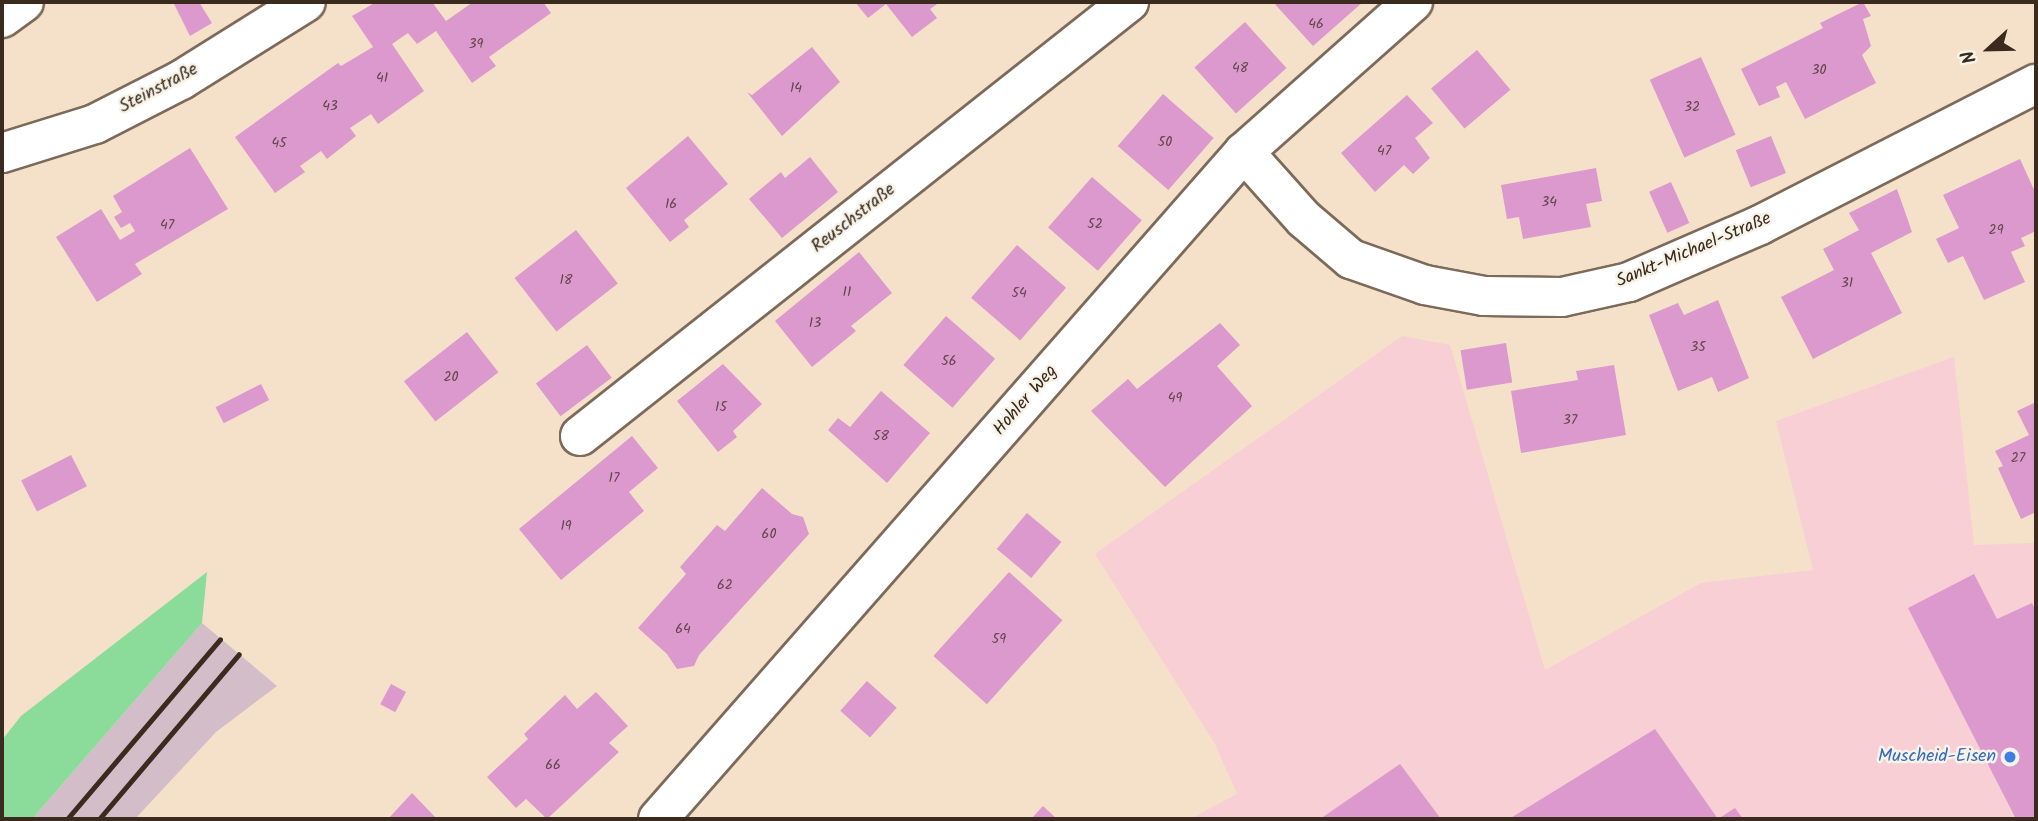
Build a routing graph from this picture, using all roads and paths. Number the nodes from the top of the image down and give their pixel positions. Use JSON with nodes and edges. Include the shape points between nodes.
{"nodes":[{"id":1,"x":24,"y":2,"type":"edge"},
{"id":2,"x":306,"y":2,"type":"edge"},
{"id":3,"x":1129,"y":2,"type":"edge"},
{"id":4,"x":1413,"y":2,"type":"edge"},
{"id":5,"x":2,"y":18,"type":"edge"},
{"id":6,"x":2036,"y":84,"type":"edge"},
{"id":7,"x":1244,"y":152,"type":"junction"},
{"id":8,"x":2,"y":153,"type":"edge"},
{"id":9,"x":580,"y":436,"type":"dead end"},
{"id":10,"x":659,"y":819,"type":"edge"}],
"edges":[{"from":1,"to":5,"type":"street"},
{"from":2,"to":8,"type":"street","name":"Steinstraße","via":[[181,80],[95,124]]},
{"from":3,"to":9,"type":"street","name":"Reuschstraße"},
{"from":4,"to":7,"type":"street","name":"Hohler Weg"},
{"from":6,"to":7,"type":"street","name":"Sankt-Michael-Straße","via":[[1759,225],[1629,282],[1562,297],[1483,296],[1425,285],[1351,260],[1304,219]]},
{"from":7,"to":10,"type":"street","name":"Hohler Weg"}]}
